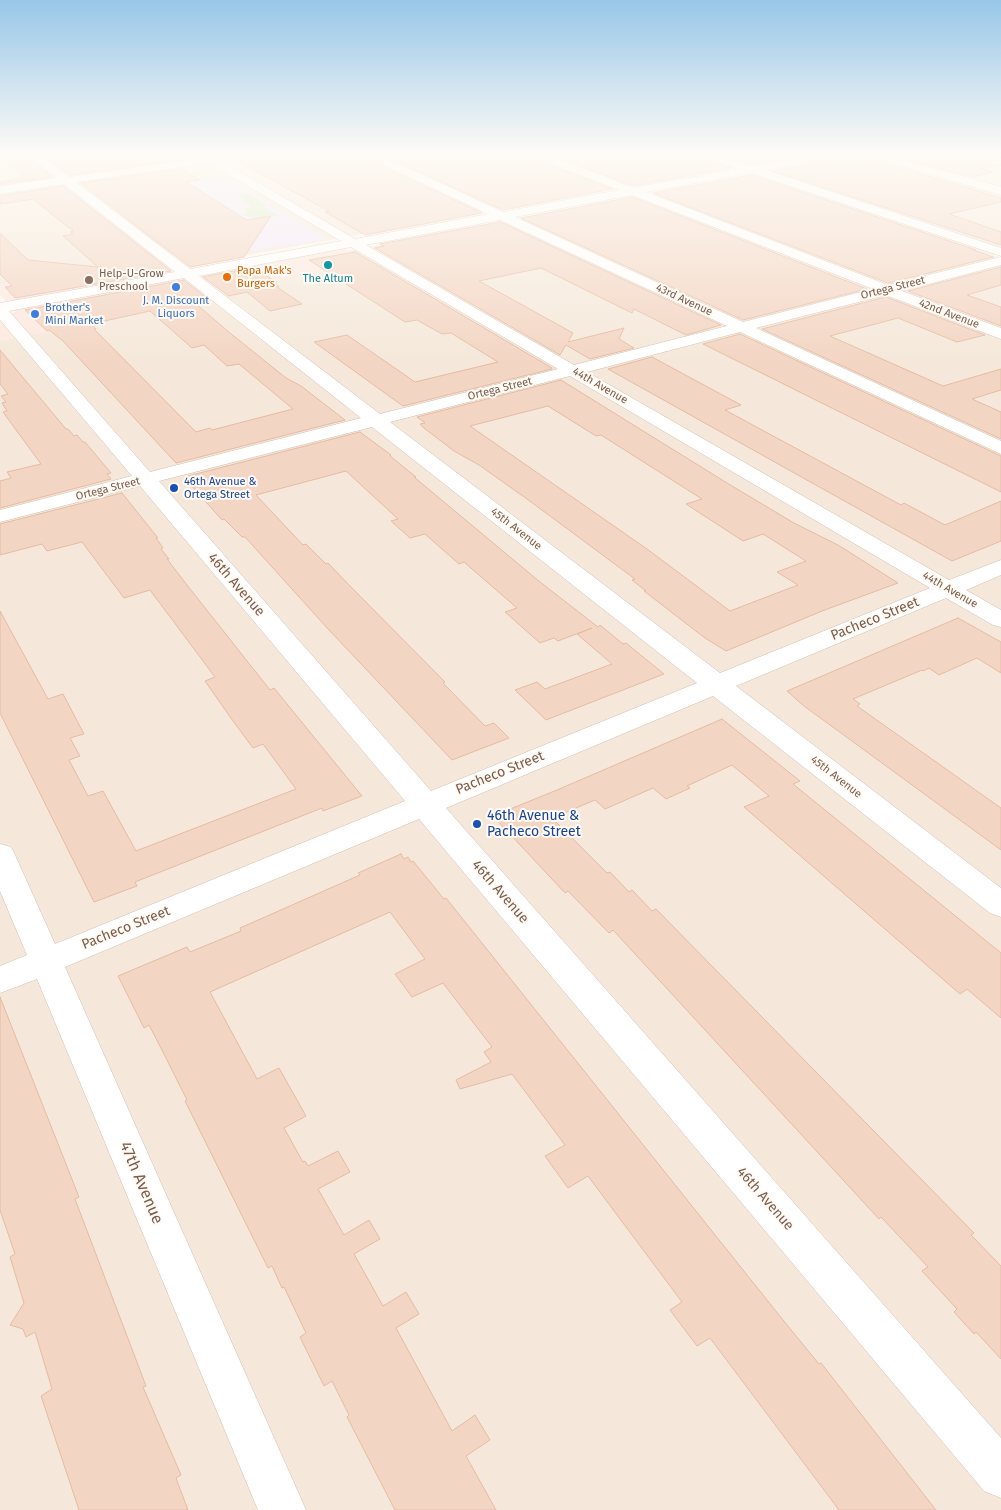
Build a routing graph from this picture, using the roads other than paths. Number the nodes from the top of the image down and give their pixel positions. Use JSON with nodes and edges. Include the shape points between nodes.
{"nodes":[{"id":1,"x":123,"y":223,"type":"edge"},
{"id":2,"x":321,"y":223,"type":"edge"},
{"id":3,"x":457,"y":223,"type":"edge"},
{"id":4,"x":519,"y":223,"type":"edge"},
{"id":5,"x":717,"y":223,"type":"edge"},
{"id":6,"x":915,"y":223,"type":"edge"},
{"id":7,"x":354,"y":243,"type":"junction"},
{"id":8,"x":1001,"y":252,"type":"edge"},
{"id":9,"x":1001,"y":261,"type":"edge"},
{"id":10,"x":187,"y":273,"type":"junction"},
{"id":11,"x":888,"y":290,"type":"junction"},
{"id":12,"x":0,"y":309,"type":"edge"},
{"id":13,"x":741,"y":327,"type":"junction"},
{"id":14,"x":1001,"y":334,"type":"edge"},
{"id":15,"x":572,"y":370,"type":"junction"},
{"id":16,"x":376,"y":420,"type":"junction"},
{"id":17,"x":1001,"y":448,"type":"edge"},
{"id":18,"x":145,"y":479,"type":"junction"},
{"id":19,"x":0,"y":516,"type":"edge"},
{"id":20,"x":1001,"y":567,"type":"edge"},
{"id":21,"x":948,"y":589,"type":"junction"},
{"id":22,"x":1001,"y":620,"type":"edge"},
{"id":23,"x":716,"y":684,"type":"junction"},
{"id":24,"x":425,"y":805,"type":"junction"},
{"id":25,"x":0,"y":855,"type":"edge"},
{"id":26,"x":1001,"y":905,"type":"edge"},
{"id":27,"x":46,"y":961,"type":"junction"},
{"id":28,"x":0,"y":980,"type":"edge"},
{"id":29,"x":1001,"y":1474,"type":"edge"},
{"id":30,"x":282,"y":1510,"type":"edge"}],
"edges":[{"from":1,"to":10,"type":"street","name":"45th Avenue"},
{"from":2,"to":7,"type":"street","name":"44th Avenue"},
{"from":3,"to":7,"type":"street"},
{"from":4,"to":13,"type":"street","name":"43rd Avenue"},
{"from":5,"to":11,"type":"street","name":"42nd Avenue"},
{"from":6,"to":8,"type":"street"},
{"from":7,"to":10,"type":"street"},
{"from":7,"to":15,"type":"street","name":"44th Avenue"},
{"from":9,"to":11,"type":"street","name":"Ortega Street"},
{"from":10,"to":12,"type":"street"},
{"from":10,"to":16,"type":"street","name":"45th Avenue"},
{"from":11,"to":13,"type":"street","name":"Ortega Street"},
{"from":11,"to":14,"type":"street","name":"42nd Avenue"},
{"from":12,"to":18,"type":"street","name":"46th Avenue"},
{"from":13,"to":15,"type":"street","name":"Ortega Street"},
{"from":13,"to":17,"type":"street","name":"43rd Avenue"},
{"from":15,"to":16,"type":"street","name":"Ortega Street"},
{"from":15,"to":21,"type":"street","name":"44th Avenue"},
{"from":16,"to":18,"type":"street","name":"Ortega Street"},
{"from":16,"to":23,"type":"street","name":"45th Avenue"},
{"from":18,"to":19,"type":"street","name":"Ortega Street"},
{"from":18,"to":24,"type":"street","name":"46th Avenue"},
{"from":20,"to":21,"type":"street","name":"Pacheco Street"},
{"from":21,"to":22,"type":"street","name":"44th Avenue"},
{"from":21,"to":23,"type":"street","name":"Pacheco Street"},
{"from":23,"to":24,"type":"street","name":"Pacheco Street"},
{"from":23,"to":26,"type":"street","name":"45th Avenue"},
{"from":24,"to":27,"type":"street","name":"Pacheco Street"},
{"from":24,"to":29,"type":"street","name":"46th Avenue"},
{"from":25,"to":27,"type":"street","name":"47th Avenue"},
{"from":27,"to":28,"type":"street","name":"Pacheco Street"},
{"from":27,"to":30,"type":"street","name":"47th Avenue"}]}
